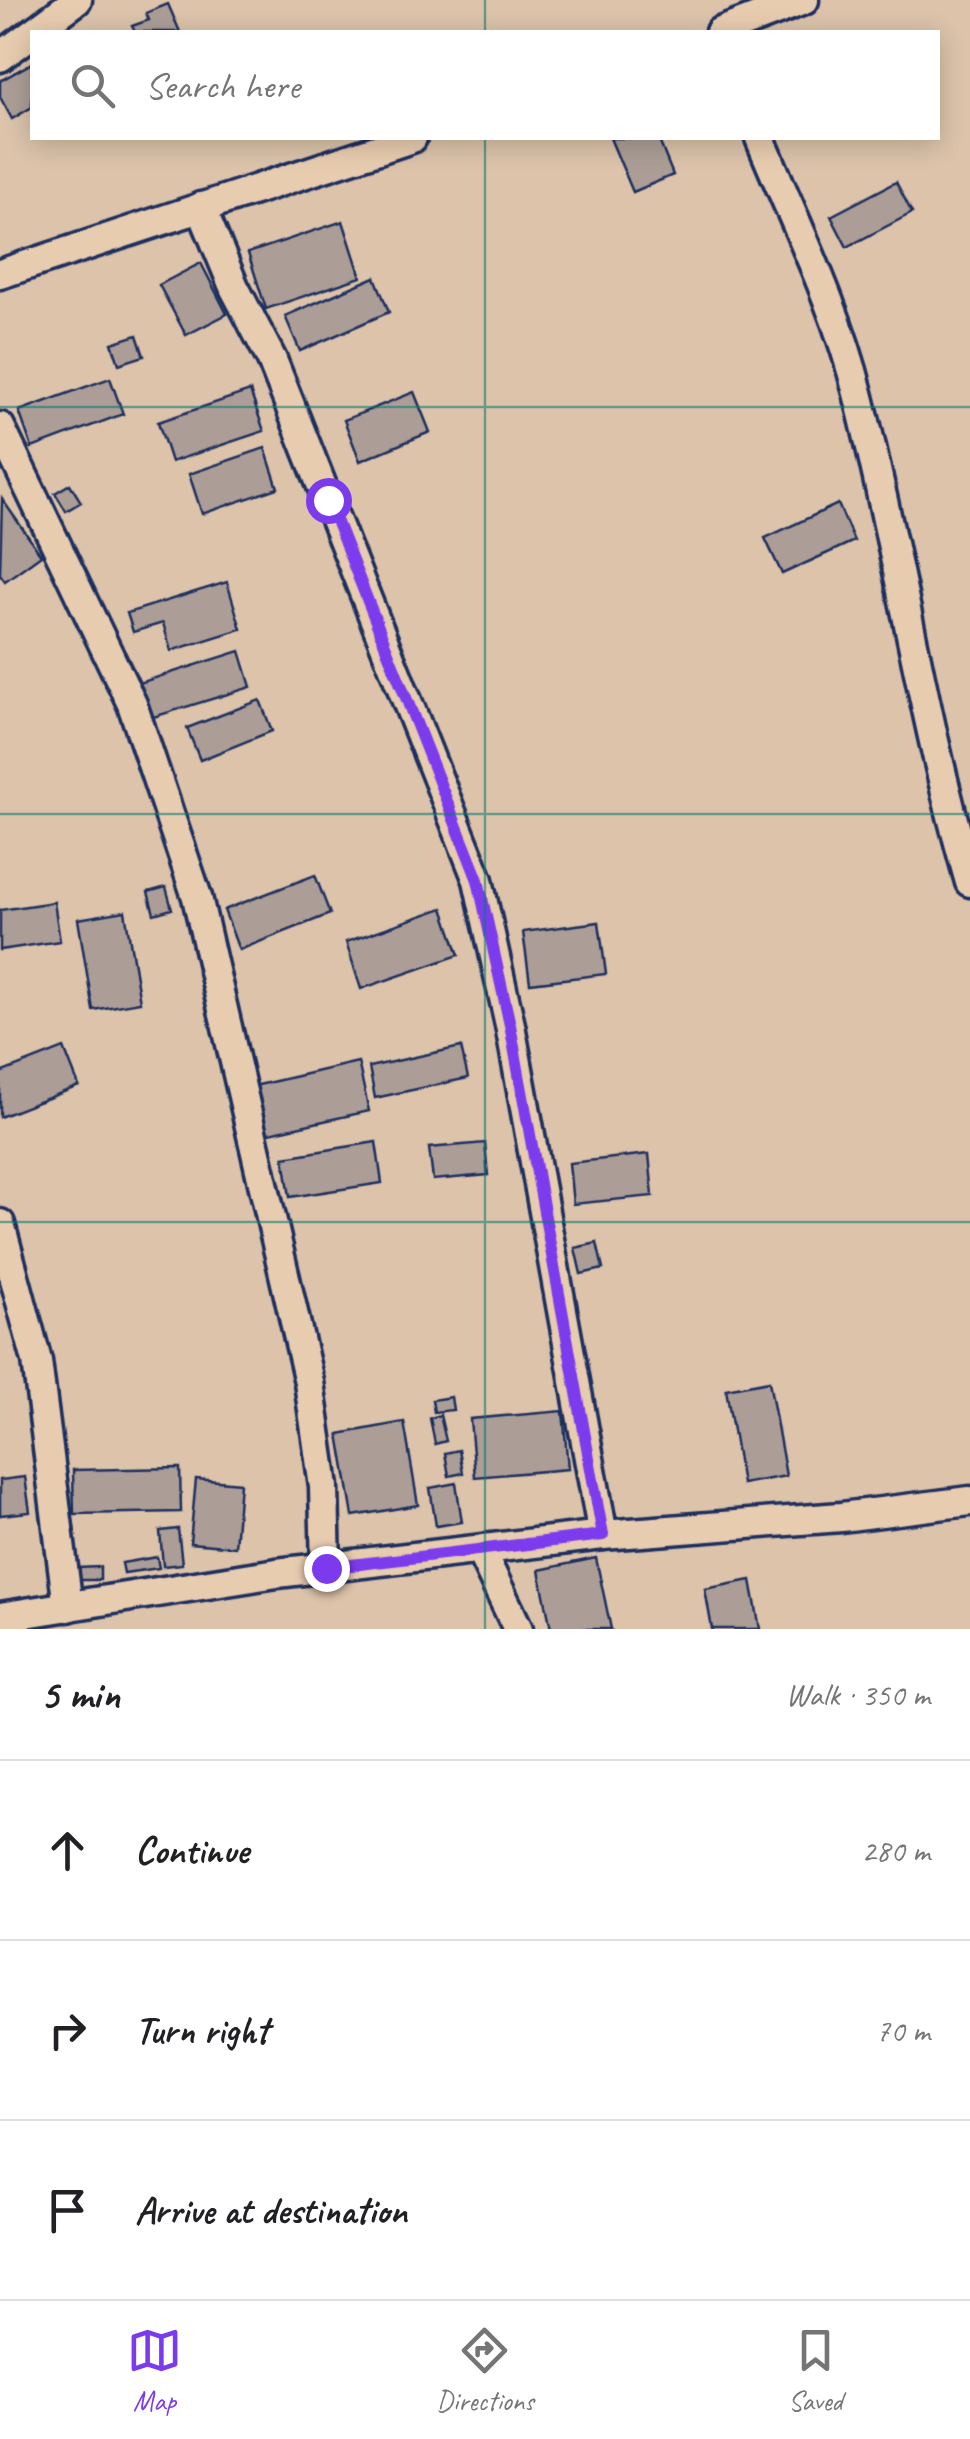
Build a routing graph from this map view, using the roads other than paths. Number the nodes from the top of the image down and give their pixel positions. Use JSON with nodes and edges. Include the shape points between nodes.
{"nodes":[{"id":1,"x":77,"y":0,"type":"edge"},
{"id":2,"x":804,"y":0,"type":"edge"},
{"id":3,"x":36,"y":30,"type":"edge"},
{"id":4,"x":725,"y":30,"type":"edge"},
{"id":5,"x":30,"y":35,"type":"edge"},
{"id":6,"x":0,"y":57,"type":"edge"},
{"id":7,"x":406,"y":140,"type":"edge"},
{"id":8,"x":761,"y":140,"type":"edge"},
{"id":9,"x":201,"y":207,"type":"junction"},
{"id":10,"x":0,"y":274,"type":"edge"},
{"id":11,"x":0,"y":427,"type":"edge"},
{"id":12,"x":970,"y":882,"type":"edge"},
{"id":13,"x":0,"y":1224,"type":"edge"},
{"id":14,"x":970,"y":1501,"type":"edge"},
{"id":15,"x":603,"y":1535,"type":"junction"},
{"id":16,"x":480,"y":1550,"type":"junction"},
{"id":17,"x":326,"y":1568,"type":"junction"},
{"id":18,"x":68,"y":1607,"type":"junction"},
{"id":19,"x":0,"y":1616,"type":"edge"},
{"id":20,"x":518,"y":1629,"type":"edge"}],
"edges":[{"from":1,"to":3,"type":"street"},
{"from":2,"to":4,"type":"street"},
{"from":5,"to":6,"type":"street"},
{"from":7,"to":9,"type":"street"},
{"from":8,"to":12,"type":"street","via":[[858,392],[946,800]]},
{"from":9,"to":10,"type":"street"},
{"from":9,"to":15,"type":"street","via":[[272,360],[478,880]]},
{"from":11,"to":17,"type":"street","via":[[132,704],[197,897],[309,1382],[324,1487]]},
{"from":13,"to":18,"type":"street","via":[[36,1361]]},
{"from":14,"to":15,"type":"street"},
{"from":15,"to":16,"type":"street"},
{"from":16,"to":17,"type":"street"},
{"from":16,"to":20,"type":"street"},
{"from":17,"to":18,"type":"street"},
{"from":18,"to":19,"type":"street"}]}
